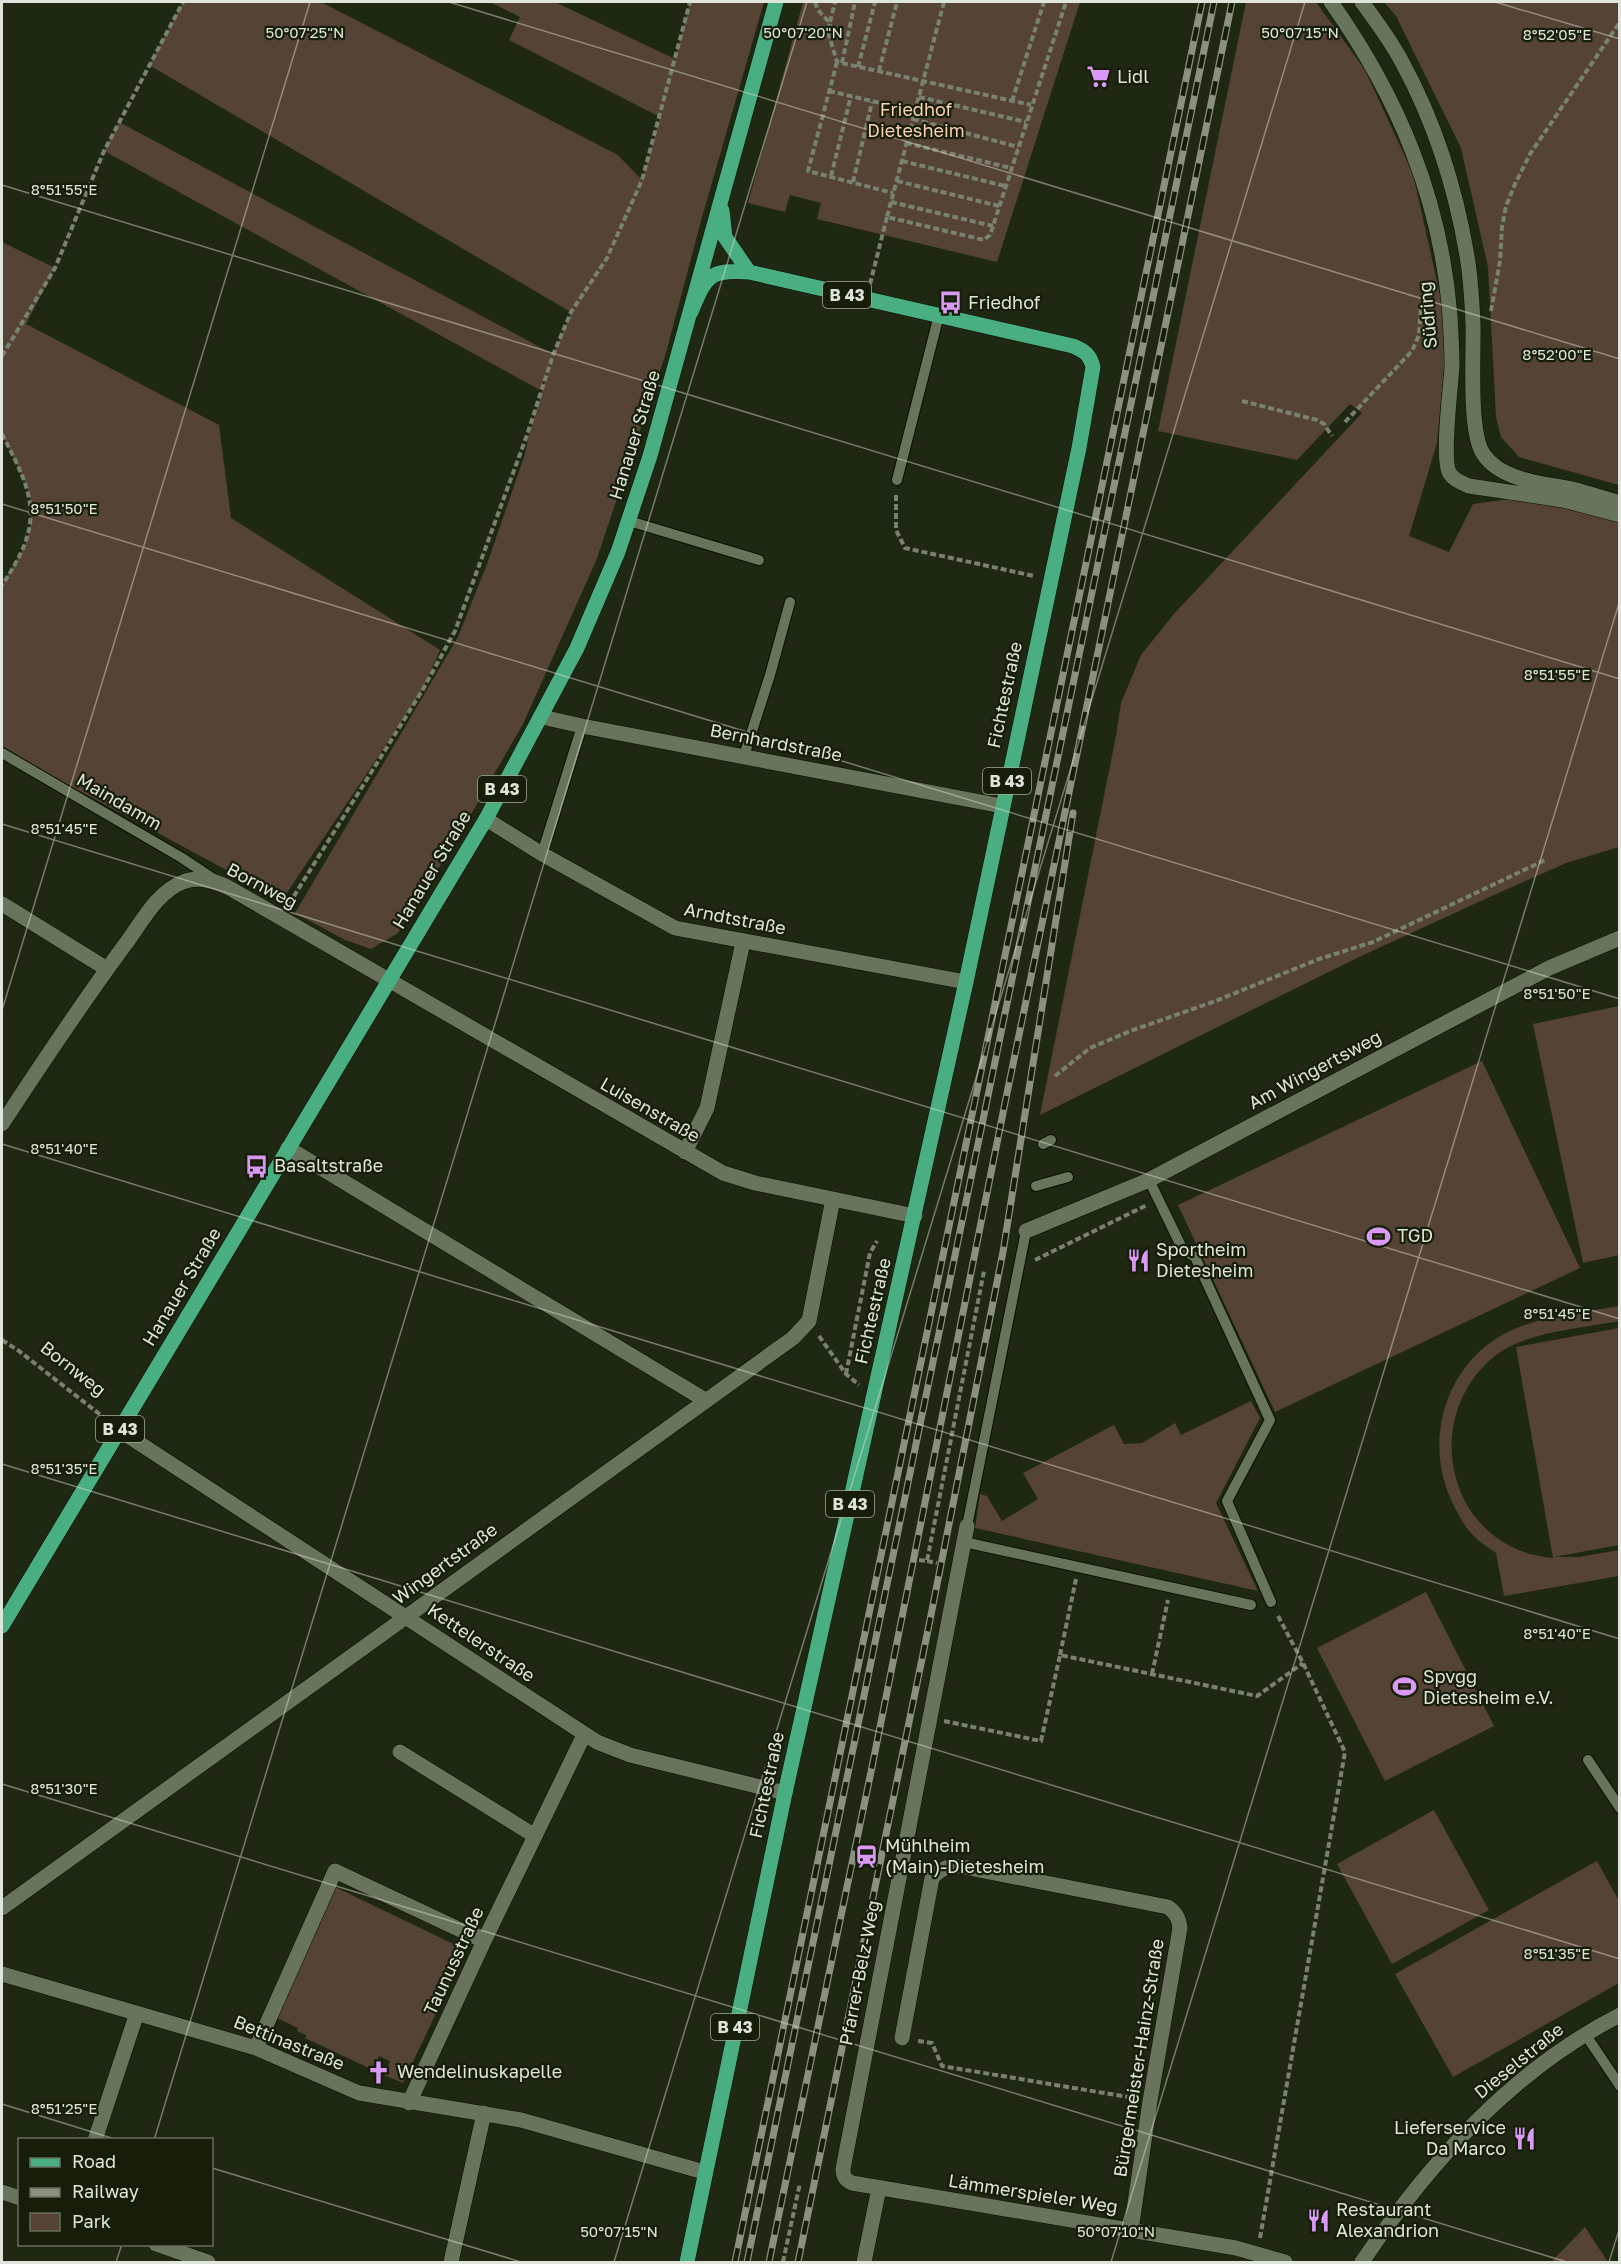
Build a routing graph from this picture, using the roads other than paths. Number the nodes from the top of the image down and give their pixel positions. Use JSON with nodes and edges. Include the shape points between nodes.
{"nodes":[{"id":1,"x":776,"y":2,"type":"edge"},
{"id":2,"x":1331,"y":2,"type":"edge"},
{"id":3,"x":1362,"y":2,"type":"edge"},
{"id":4,"x":721,"y":198,"type":"junction"},
{"id":5,"x":749,"y":272,"type":"junction"},
{"id":6,"x":691,"y":312,"type":"junction"},
{"id":7,"x":939,"y":315,"type":"junction"},
{"id":8,"x":897,"y":480,"type":"road end"},
{"id":9,"x":1620,"y":503,"type":"edge"},
{"id":10,"x":1620,"y":515,"type":"edge"},
{"id":11,"x":629,"y":521,"type":"junction"},
{"id":12,"x":759,"y":560,"type":"dead end"},
{"id":13,"x":790,"y":602,"type":"dead end"},
{"id":14,"x":542,"y":717,"type":"junction"},
{"id":15,"x":582,"y":726,"type":"junction"},
{"id":16,"x":2,"y":753,"type":"edge"},
{"id":17,"x":744,"y":756,"type":"junction"},
{"id":18,"x":1002,"y":806,"type":"junction"},
{"id":19,"x":486,"y":819,"type":"junction"},
{"id":20,"x":542,"y":854,"type":"junction"},
{"id":21,"x":219,"y":882,"type":"junction"},
{"id":22,"x":2,"y":904,"type":"edge"},
{"id":23,"x":1620,"y":938,"type":"edge"},
{"id":24,"x":742,"y":942,"type":"junction"},
{"id":25,"x":107,"y":969,"type":"junction"},
{"id":26,"x":388,"y":981,"type":"junction"},
{"id":27,"x":966,"y":982,"type":"junction"},
{"id":28,"x":2,"y":1124,"type":"edge"},
{"id":29,"x":288,"y":1148,"type":"junction"},
{"id":30,"x":685,"y":1152,"type":"junction"},
{"id":31,"x":1068,"y":1177,"type":"dead end"},
{"id":32,"x":1149,"y":1180,"type":"junction"},
{"id":33,"x":1036,"y":1186,"type":"dead end"},
{"id":34,"x":833,"y":1199,"type":"junction"},
{"id":35,"x":915,"y":1216,"type":"junction"},
{"id":36,"x":1026,"y":1231,"type":"joint"},
{"id":37,"x":705,"y":1400,"type":"junction"},
{"id":38,"x":119,"y":1430,"type":"junction"},
{"id":39,"x":967,"y":1526,"type":"joint"},
{"id":40,"x":964,"y":1542,"type":"junction"},
{"id":41,"x":1271,"y":1602,"type":"road end"},
{"id":42,"x":1251,"y":1605,"type":"dead end"},
{"id":43,"x":406,"y":1616,"type":"junction"},
{"id":44,"x":2,"y":1626,"type":"edge"},
{"id":45,"x":584,"y":1735,"type":"junction"},
{"id":46,"x":400,"y":1752,"type":"dead end"},
{"id":47,"x":1588,"y":1760,"type":"dead end"},
{"id":48,"x":785,"y":1793,"type":"junction"},
{"id":49,"x":1620,"y":1808,"type":"edge"},
{"id":50,"x":535,"y":1836,"type":"junction"},
{"id":51,"x":2,"y":1908,"type":"edge"},
{"id":52,"x":484,"y":1941,"type":"junction"},
{"id":53,"x":2,"y":1974,"type":"edge"},
{"id":54,"x":137,"y":2013,"type":"junction"},
{"id":55,"x":1620,"y":2015,"type":"edge"},
{"id":56,"x":1585,"y":2034,"type":"junction"},
{"id":57,"x":902,"y":2038,"type":"road end"},
{"id":58,"x":256,"y":2048,"type":"junction"},
{"id":59,"x":1620,"y":2086,"type":"edge"},
{"id":60,"x":409,"y":2103,"type":"junction"},
{"id":61,"x":484,"y":2114,"type":"junction"},
{"id":62,"x":95,"y":2138,"type":"edge"},
{"id":63,"x":704,"y":2172,"type":"junction"},
{"id":64,"x":879,"y":2188,"type":"junction"},
{"id":65,"x":2,"y":2192,"type":"edge"},
{"id":66,"x":18,"y":2197,"type":"edge"},
{"id":67,"x":1131,"y":2230,"type":"junction"},
{"id":68,"x":159,"y":2246,"type":"edge"},
{"id":69,"x":175,"y":2257,"type":"edge"},
{"id":70,"x":208,"y":2262,"type":"edge"},
{"id":71,"x":451,"y":2262,"type":"edge"},
{"id":72,"x":687,"y":2262,"type":"edge"},
{"id":73,"x":864,"y":2262,"type":"edge"},
{"id":74,"x":1285,"y":2262,"type":"edge"},
{"id":75,"x":1362,"y":2262,"type":"edge"}],
"edges":[{"from":1,"to":4,"type":"main road","name":"Hanauer Straße","number":"B 43"},
{"from":2,"to":10,"type":"street","name":"Südring","via":[[1395,109],[1413,149],[1432,212],[1450,320],[1452,363],[1446,456],[1450,475],[1469,486],[1563,500]]},
{"from":3,"to":9,"type":"street","via":[[1407,74],[1442,157],[1456,206],[1472,295],[1474,409],[1482,454],[1502,470],[1527,480]]},
{"from":4,"to":5,"type":"main road","number":"B 43","via":[[725,237]]},
{"from":4,"to":6,"type":"main road","name":"Hanauer Straße","number":"B 43"},
{"from":5,"to":6,"type":"main road","number":"B 43","via":[[726,270],[713,275]]},
{"from":5,"to":7,"type":"main road","number":"B 43"},
{"from":6,"to":11,"type":"main road","name":"Hanauer Straße","number":"B 43"},
{"from":7,"to":8,"type":"lane"},
{"from":7,"to":18,"type":"main road","name":"Fichtestraße","number":"B 43","via":[[1073,346],[1085,351],[1093,367]]},
{"from":11,"to":12,"type":"lane"},
{"from":11,"to":14,"type":"main road","name":"Hanauer Straße","number":"B 43","via":[[597,602]]},
{"from":13,"to":17,"type":"lane"},
{"from":14,"to":15,"type":"street","name":"Bernhardstraße"},
{"from":14,"to":19,"type":"main road","name":"Hanauer Straße","number":"B 43"},
{"from":15,"to":17,"type":"street","name":"Bernhardstraße"},
{"from":15,"to":20,"type":"lane"},
{"from":16,"to":21,"type":"lane","name":"Maindamm"},
{"from":17,"to":18,"type":"street","name":"Bernhardstraße"},
{"from":18,"to":27,"type":"main road","name":"Fichtestraße","number":"B 43"},
{"from":19,"to":20,"type":"street","name":"Arndtstraße"},
{"from":19,"to":26,"type":"main road","name":"Hanauer Straße","number":"B 43"},
{"from":20,"to":24,"type":"street","name":"Arndtstraße","via":[[675,928]]},
{"from":21,"to":25,"type":"street","name":"Bornweg","via":[[182,882],[160,898]]},
{"from":21,"to":26,"type":"street","name":"Bornweg"},
{"from":22,"to":25,"type":"street"},
{"from":23,"to":32,"type":"street","name":"Am Wingertsweg","via":[[1549,968]]},
{"from":24,"to":27,"type":"street","name":"Arndtstraße"},
{"from":24,"to":30,"type":"street","via":[[707,1108]]},
{"from":25,"to":28,"type":"street","name":"Bornweg"},
{"from":26,"to":29,"type":"main road","name":"Hanauer Straße","number":"B 43"},
{"from":26,"to":30,"type":"street","name":"Luisenstraße"},
{"from":27,"to":35,"type":"main road","name":"Fichtestraße","number":"B 43"},
{"from":29,"to":37,"type":"street"},
{"from":29,"to":38,"type":"main road","name":"Hanauer Straße","number":"B 43"},
{"from":30,"to":34,"type":"street","name":"Luisenstraße","via":[[737,1179]]},
{"from":31,"to":33,"type":"lane"},
{"from":32,"to":36,"type":"street","name":"Am Wingertsweg"},
{"from":32,"to":41,"type":"lane","via":[[1183,1250],[1195,1257],[1270,1420],[1227,1501]]},
{"from":34,"to":35,"type":"street","name":"Luisenstraße"},
{"from":34,"to":37,"type":"street","name":"Wingertstraße","via":[[808,1321],[793,1338]]},
{"from":35,"to":48,"type":"main road","name":"Fichtestraße","number":"B 43"},
{"from":36,"to":39,"type":"lane"},
{"from":37,"to":43,"type":"street","name":"Wingertstraße"},
{"from":38,"to":43,"type":"street","name":"Kettelerstraße"},
{"from":38,"to":44,"type":"main road","name":"Hanauer Straße","number":"B 43"},
{"from":39,"to":40,"type":"street","name":"Pfarrer-Belz-Weg"},
{"from":40,"to":42,"type":"lane"},
{"from":40,"to":64,"type":"street","name":"Pfarrer-Belz-Weg","via":[[843,2169],[846,2181]]},
{"from":43,"to":45,"type":"street","name":"Kettelerstraße"},
{"from":43,"to":51,"type":"street","name":"Wingertstraße"},
{"from":45,"to":48,"type":"street","name":"Kettelerstraße","via":[[630,1755]]},
{"from":45,"to":50,"type":"street","name":"Taunusstraße"},
{"from":46,"to":50,"type":"street"},
{"from":47,"to":49,"type":"lane"},
{"from":48,"to":63,"type":"main road","name":"Fichtestraße","number":"B 43"},
{"from":50,"to":52,"type":"street","name":"Taunusstraße"},
{"from":52,"to":58,"type":"street","via":[[335,1871]]},
{"from":52,"to":60,"type":"street","name":"Taunusstraße"},
{"from":53,"to":54,"type":"street","name":"Bettinastraße"},
{"from":54,"to":58,"type":"street","name":"Bettinastraße"},
{"from":54,"to":62,"type":"street"},
{"from":55,"to":56,"type":"street","name":"Dieselstraße"},
{"from":56,"to":59,"type":"lane"},
{"from":56,"to":75,"type":"street","name":"Dieselstraße","via":[[1541,2064],[1486,2112],[1407,2198]]},
{"from":57,"to":67,"type":"street","name":"Bürgermeister-Hainz-Straße","via":[[932,1878],[944,1868],[953,1865],[1168,1907],[1179,1918],[1180,1928]]},
{"from":58,"to":60,"type":"street","name":"Bettinastraße","via":[[359,2093]]},
{"from":60,"to":61,"type":"street","name":"Bettinastraße"},
{"from":61,"to":63,"type":"street","name":"Bettinastraße","via":[[552,2128]]},
{"from":61,"to":71,"type":"street"},
{"from":63,"to":72,"type":"main road","name":"Fichtestraße","number":"B 43"},
{"from":64,"to":67,"type":"street","name":"Lämmerspieler Weg"},
{"from":64,"to":73,"type":"street"},
{"from":65,"to":66,"type":"street"},
{"from":67,"to":74,"type":"street","name":"Lämmerspieler Weg","via":[[1257,2253]]},
{"from":68,"to":69,"type":"street"},
{"from":69,"to":70,"type":"street"}]}
